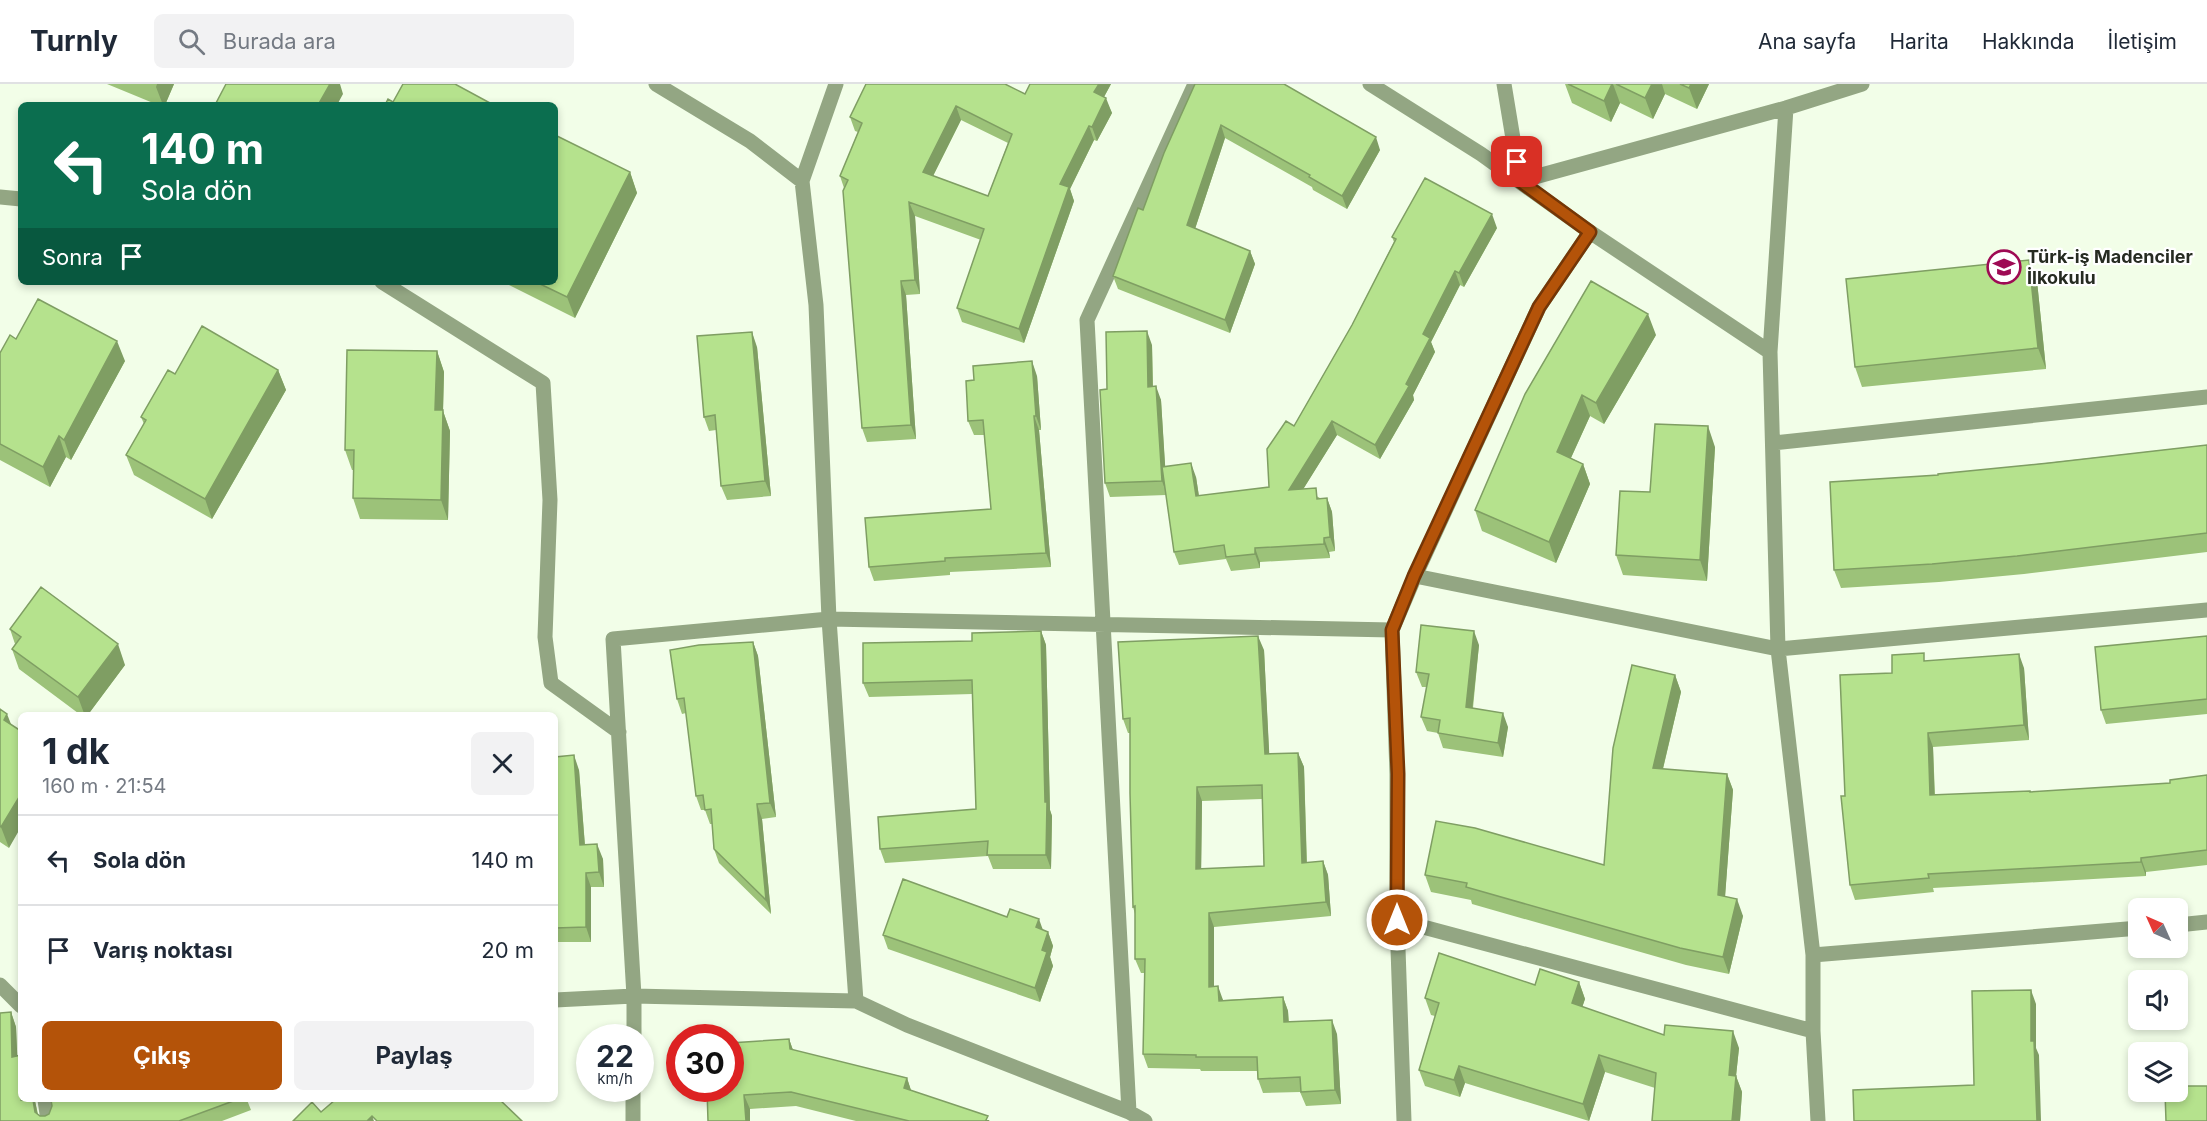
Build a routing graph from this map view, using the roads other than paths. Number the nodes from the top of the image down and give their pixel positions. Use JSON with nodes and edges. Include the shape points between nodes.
{"nodes":[{"id":1,"x":656,"y":84,"type":"edge"},
{"id":2,"x":836,"y":84,"type":"edge"},
{"id":3,"x":1195,"y":84,"type":"edge"},
{"id":4,"x":1370,"y":84,"type":"edge"},
{"id":5,"x":1504,"y":84,"type":"edge"},
{"id":6,"x":1862,"y":84,"type":"edge"},
{"id":7,"x":1786,"y":108,"type":"junction"},
{"id":8,"x":802,"y":181,"type":"junction"},
{"id":9,"x":1520,"y":181,"type":"junction"},
{"id":10,"x":0,"y":197,"type":"edge"},
{"id":11,"x":18,"y":199,"type":"edge"},
{"id":12,"x":1590,"y":232,"type":"junction"},
{"id":13,"x":387,"y":285,"type":"edge"},
{"id":14,"x":1770,"y":352,"type":"junction"},
{"id":15,"x":2207,"y":397,"type":"edge"},
{"id":16,"x":1773,"y":443,"type":"junction"},
{"id":17,"x":1414,"y":576,"type":"junction"},
{"id":18,"x":2207,"y":610,"type":"edge"},
{"id":19,"x":829,"y":619,"type":"junction"},
{"id":20,"x":1103,"y":623,"type":"junction"},
{"id":21,"x":1392,"y":630,"type":"junction"},
{"id":22,"x":1778,"y":649,"type":"junction"},
{"id":23,"x":618,"y":732,"type":"junction"},
{"id":24,"x":1397,"y":920,"type":"junction"},
{"id":25,"x":2207,"y":922,"type":"edge"},
{"id":26,"x":2188,"y":924,"type":"edge"},
{"id":27,"x":2128,"y":929,"type":"edge"},
{"id":28,"x":1813,"y":955,"type":"junction"},
{"id":29,"x":0,"y":985,"type":"edge"},
{"id":30,"x":634,"y":996,"type":"junction"},
{"id":31,"x":558,"y":1000,"type":"edge"},
{"id":32,"x":856,"y":1001,"type":"junction"},
{"id":33,"x":18,"y":1003,"type":"edge"},
{"id":34,"x":634,"y":1024,"type":"edge"},
{"id":35,"x":1813,"y":1031,"type":"junction"},
{"id":36,"x":45,"y":1102,"type":"edge"},
{"id":37,"x":633,"y":1102,"type":"edge"},
{"id":38,"x":1129,"y":1112,"type":"junction"},
{"id":39,"x":48,"y":1121,"type":"edge"},
{"id":40,"x":633,"y":1121,"type":"edge"},
{"id":41,"x":1145,"y":1121,"type":"edge"},
{"id":42,"x":1404,"y":1121,"type":"edge"},
{"id":43,"x":1818,"y":1121,"type":"edge"}],
"edges":[{"from":1,"to":8,"type":"street","via":[[750,141]]},
{"from":2,"to":8,"type":"street"},
{"from":3,"to":20,"type":"street","via":[[1087,320]]},
{"from":4,"to":9,"type":"street"},
{"from":5,"to":9,"type":"street"},
{"from":6,"to":7,"type":"street"},
{"from":7,"to":9,"type":"street"},
{"from":7,"to":14,"type":"street"},
{"from":8,"to":19,"type":"street","via":[[816,305]]},
{"from":9,"to":12,"type":"street"},
{"from":10,"to":11,"type":"street"},
{"from":12,"to":14,"type":"street"},
{"from":12,"to":17,"type":"street","via":[[1539,307]]},
{"from":13,"to":23,"type":"street","via":[[543,383],[550,500],[545,637],[551,683]]},
{"from":14,"to":16,"type":"street"},
{"from":15,"to":16,"type":"street"},
{"from":16,"to":22,"type":"street"},
{"from":17,"to":21,"type":"street"},
{"from":17,"to":22,"type":"street"},
{"from":18,"to":22,"type":"street"},
{"from":19,"to":20,"type":"street"},
{"from":19,"to":23,"type":"street","via":[[613,639]]},
{"from":19,"to":32,"type":"street"},
{"from":20,"to":21,"type":"street"},
{"from":20,"to":38,"type":"street"},
{"from":21,"to":24,"type":"street","via":[[1398,774]]},
{"from":22,"to":28,"type":"street"},
{"from":23,"to":30,"type":"street"},
{"from":24,"to":35,"type":"street"},
{"from":24,"to":42,"type":"street"},
{"from":25,"to":26,"type":"street"},
{"from":27,"to":28,"type":"street"},
{"from":28,"to":35,"type":"street"},
{"from":29,"to":33,"type":"street"},
{"from":30,"to":31,"type":"street"},
{"from":30,"to":32,"type":"street"},
{"from":30,"to":34,"type":"street"},
{"from":32,"to":38,"type":"street","via":[[907,1026]]},
{"from":35,"to":43,"type":"street"},
{"from":36,"to":39,"type":"street"},
{"from":37,"to":40,"type":"street"},
{"from":38,"to":41,"type":"street"}]}
